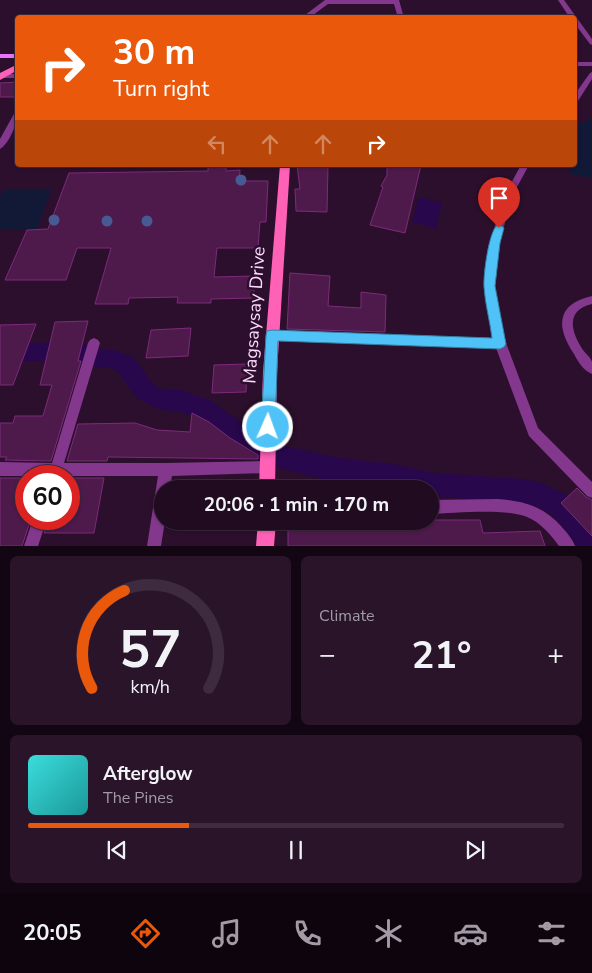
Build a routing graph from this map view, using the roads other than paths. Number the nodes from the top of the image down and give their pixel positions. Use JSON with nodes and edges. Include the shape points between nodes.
{"nodes":[{"id":1,"x":560,"y":0,"type":"edge"},
{"id":2,"x":328,"y":1,"type":"edge"},
{"id":3,"x":397,"y":1,"type":"edge"},
{"id":4,"x":308,"y":15,"type":"edge"},
{"id":5,"x":400,"y":15,"type":"edge"},
{"id":6,"x":571,"y":15,"type":"edge"},
{"id":7,"x":577,"y":23,"type":"edge"},
{"id":8,"x":592,"y":43,"type":"edge"},
{"id":9,"x":0,"y":56,"type":"edge"},
{"id":10,"x":15,"y":56,"type":"edge"},
{"id":11,"x":577,"y":64,"type":"edge"},
{"id":12,"x":592,"y":64,"type":"edge"},
{"id":13,"x":15,"y":68,"type":"edge"},
{"id":14,"x":592,"y":74,"type":"edge"},
{"id":15,"x":0,"y":76,"type":"edge"},
{"id":16,"x":15,"y":76,"type":"edge"},
{"id":17,"x":577,"y":96,"type":"edge"},
{"id":18,"x":15,"y":119,"type":"edge"},
{"id":19,"x":0,"y":146,"type":"edge"},
{"id":20,"x":285,"y":167,"type":"edge"},
{"id":21,"x":524,"y":167,"type":"edge"},
{"id":22,"x":592,"y":300,"type":"edge"},
{"id":23,"x":272,"y":335,"type":"junction"},
{"id":24,"x":94,"y":343,"type":"dead end"},
{"id":25,"x":500,"y":344,"type":"junction"},
{"id":26,"x":592,"y":369,"type":"edge"},
{"id":27,"x":267,"y":456,"type":"junction"},
{"id":28,"x":58,"y":465,"type":"edge"},
{"id":29,"x":0,"y":469,"type":"edge"},
{"id":30,"x":15,"y":470,"type":"edge"},
{"id":31,"x":166,"y":470,"type":"junction"},
{"id":32,"x":80,"y":472,"type":"edge"},
{"id":33,"x":164,"y":480,"type":"edge"},
{"id":34,"x":267,"y":480,"type":"edge"},
{"id":35,"x":592,"y":491,"type":"edge"},
{"id":36,"x":439,"y":507,"type":"edge"},
{"id":37,"x":36,"y":530,"type":"edge"},
{"id":38,"x":156,"y":530,"type":"edge"},
{"id":39,"x":267,"y":530,"type":"edge"},
{"id":40,"x":31,"y":546,"type":"edge"},
{"id":41,"x":154,"y":546,"type":"edge"},
{"id":42,"x":266,"y":546,"type":"edge"},
{"id":43,"x":568,"y":546,"type":"edge"}],
"edges":[{"from":1,"to":6,"type":"street"},
{"from":2,"to":3,"type":"street"},
{"from":2,"to":4,"type":"street"},
{"from":3,"to":5,"type":"street"},
{"from":7,"to":8,"type":"street"},
{"from":9,"to":10,"type":"street"},
{"from":11,"to":12,"type":"street"},
{"from":13,"to":15,"type":"main road"},
{"from":14,"to":17,"type":"street"},
{"from":15,"to":16,"type":"street"},
{"from":18,"to":19,"type":"street"},
{"from":20,"to":23,"type":"main road","name":"Magsaysay Drive"},
{"from":21,"to":25,"type":"street","via":[[507,198],[495,243],[489,286]]},
{"from":22,"to":26,"type":"street","via":[[576,305],[568,316],[567,330]]},
{"from":23,"to":25,"type":"street"},
{"from":23,"to":27,"type":"main road","name":"Magsaysay Drive"},
{"from":24,"to":28,"type":"street"},
{"from":25,"to":35,"type":"street","via":[[534,432]]},
{"from":27,"to":31,"type":"street"},
{"from":27,"to":34,"type":"main road","name":"Magsaysay Drive"},
{"from":29,"to":30,"type":"street"},
{"from":31,"to":32,"type":"street"},
{"from":31,"to":33,"type":"street"},
{"from":36,"to":43,"type":"street","via":[[500,507],[531,511],[555,528]]},
{"from":37,"to":40,"type":"street"},
{"from":38,"to":41,"type":"street"},
{"from":39,"to":42,"type":"main road"}]}
